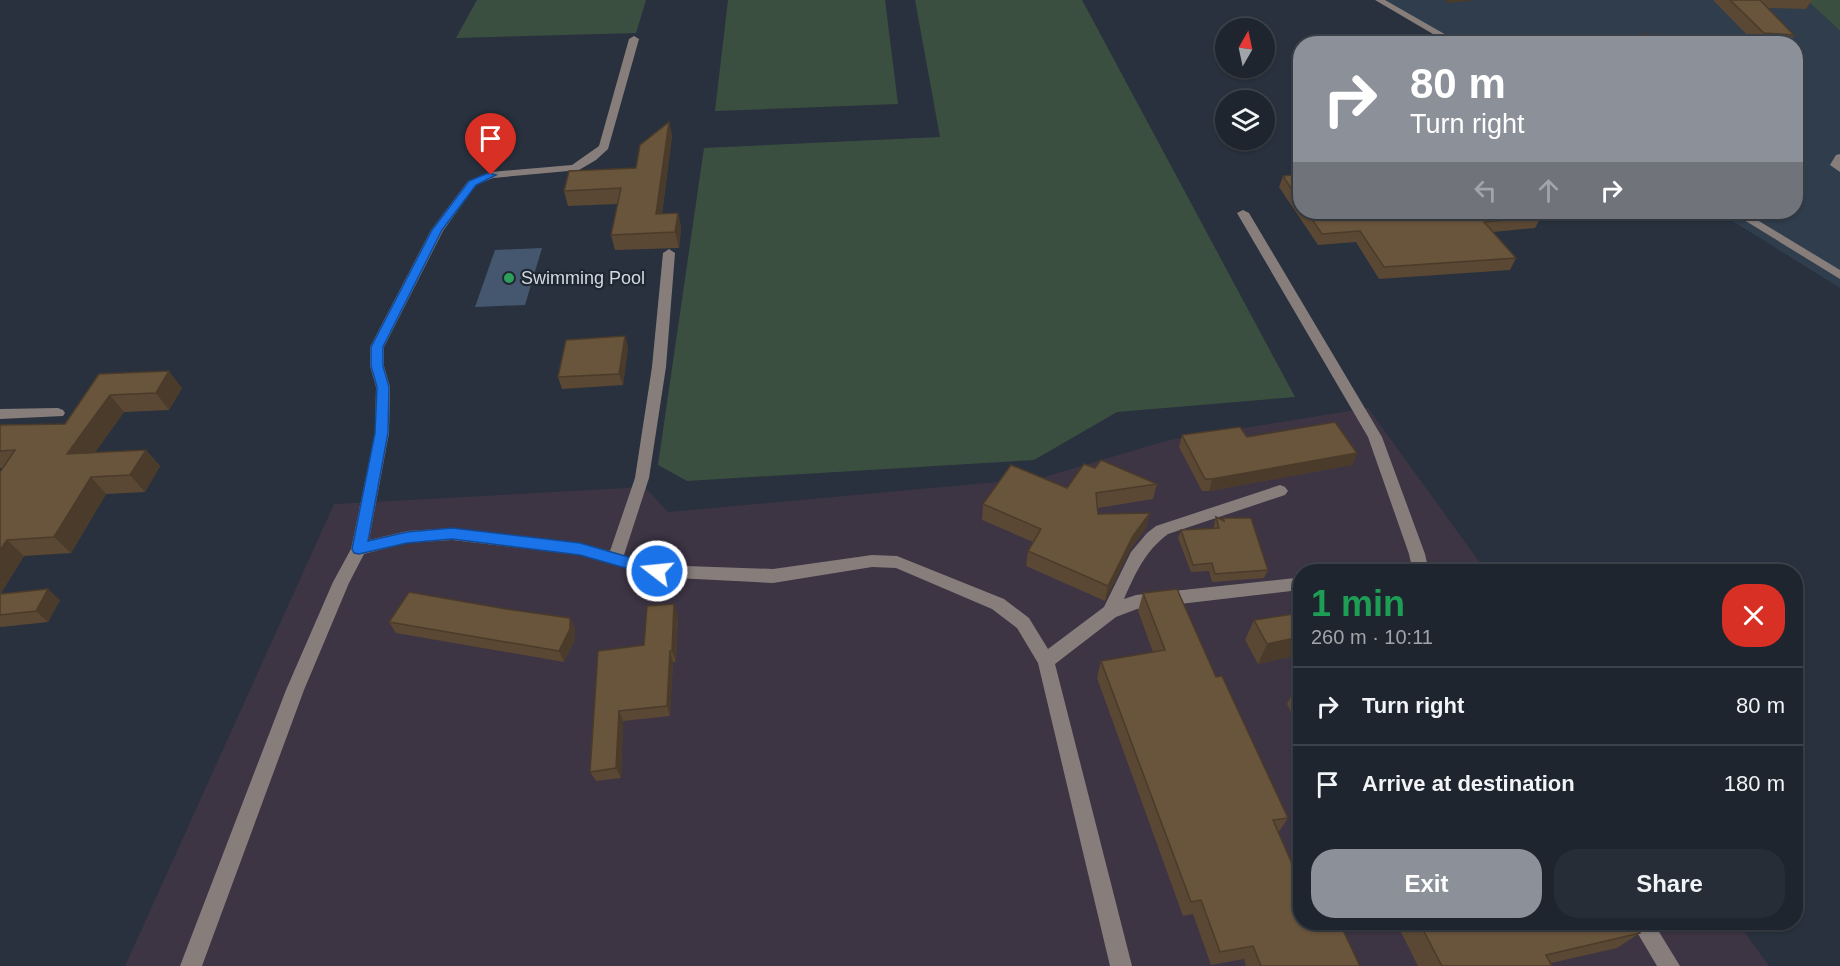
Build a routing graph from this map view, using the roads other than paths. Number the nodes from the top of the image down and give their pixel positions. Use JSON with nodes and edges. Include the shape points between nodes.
{"nodes":[{"id":1,"x":1379,"y":0,"type":"edge"},
{"id":2,"x":1444,"y":36,"type":"edge"},
{"id":3,"x":633,"y":39,"type":"dead end"},
{"id":4,"x":1840,"y":157,"type":"edge"},
{"id":5,"x":1840,"y":169,"type":"edge"},
{"id":6,"x":1244,"y":213,"type":"dead end"},
{"id":7,"x":1748,"y":219,"type":"edge"},
{"id":8,"x":669,"y":253,"type":"dead end"},
{"id":9,"x":1840,"y":275,"type":"edge"},
{"id":10,"x":58,"y":413,"type":"dead end"},
{"id":11,"x":0,"y":414,"type":"edge"},
{"id":12,"x":1280,"y":491,"type":"dead end"},
{"id":13,"x":359,"y":549,"type":"junction"},
{"id":14,"x":615,"y":559,"type":"junction"},
{"id":15,"x":1419,"y":564,"type":"edge"},
{"id":16,"x":1293,"y":585,"type":"edge"},
{"id":17,"x":1110,"y":612,"type":"junction"},
{"id":18,"x":1046,"y":661,"type":"junction"},
{"id":19,"x":1646,"y":930,"type":"edge"},
{"id":20,"x":191,"y":966,"type":"edge"},
{"id":21,"x":1121,"y":966,"type":"edge"},
{"id":22,"x":1669,"y":966,"type":"edge"}],
"edges":[{"from":1,"to":2,"type":"street"},
{"from":3,"to":13,"type":"street","via":[[604,147],[575,168],[491,175],[472,183],[437,230],[377,347],[383,387],[382,433]]},
{"from":4,"to":5,"type":"street","via":[[1834,165]]},
{"from":6,"to":15,"type":"street","via":[[1375,437]]},
{"from":7,"to":9,"type":"street"},
{"from":8,"to":14,"type":"street","via":[[659,367],[642,478]]},
{"from":10,"to":11,"type":"street"},
{"from":12,"to":17,"type":"street","via":[[1152,536],[1142,545]]},
{"from":13,"to":14,"type":"street","via":[[407,537],[452,534],[580,549]]},
{"from":13,"to":20,"type":"street","via":[[295,690]]},
{"from":14,"to":18,"type":"street","via":[[657,571],[773,576],[872,561],[897,562],[998,604],[1023,623]]},
{"from":16,"to":17,"type":"street","via":[[1136,602]]},
{"from":17,"to":18,"type":"street"},
{"from":18,"to":21,"type":"street"},
{"from":19,"to":22,"type":"street"}]}
